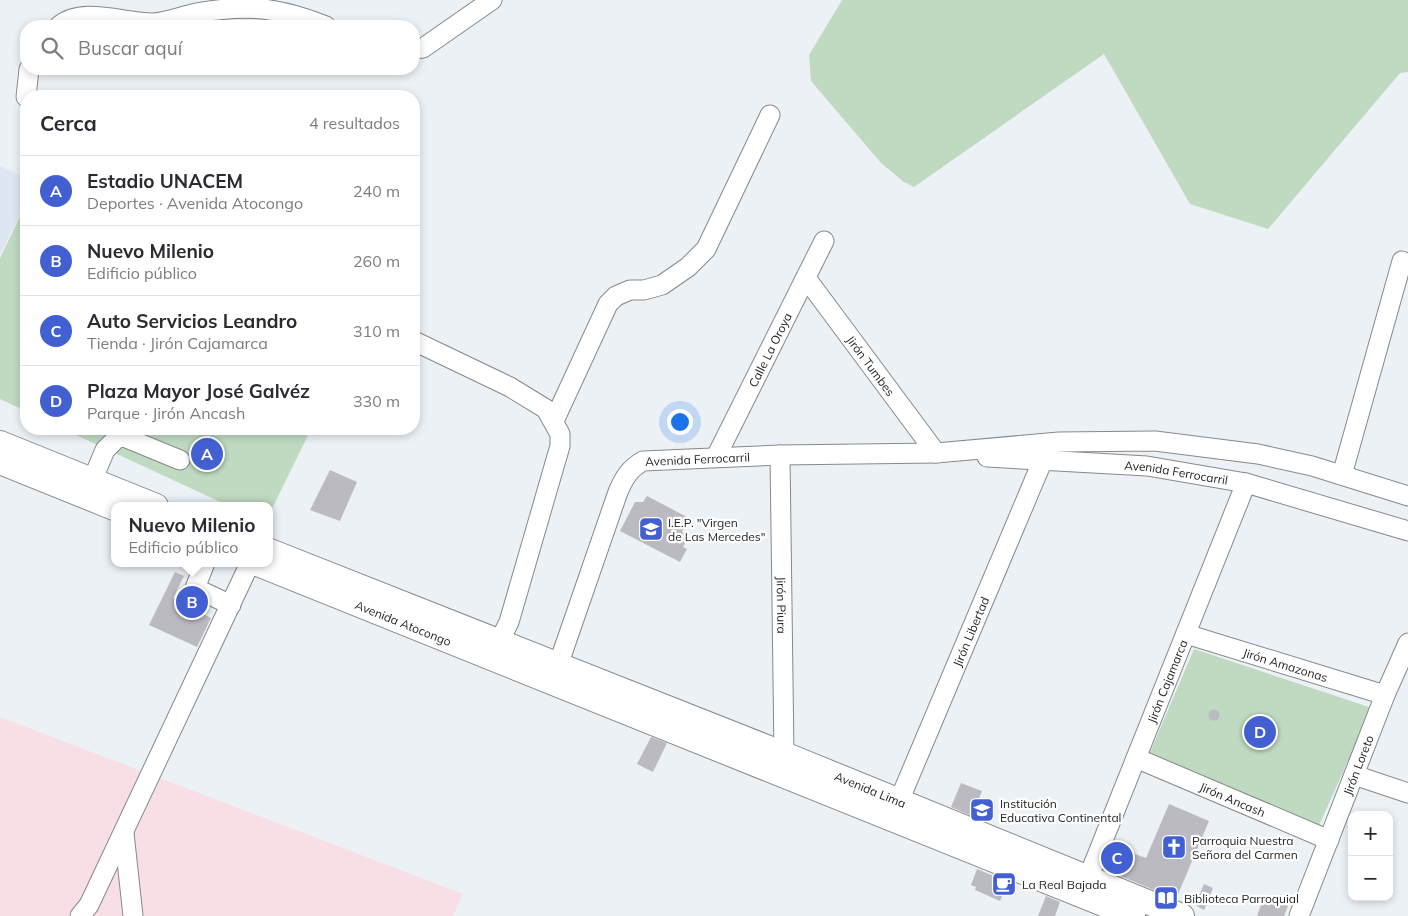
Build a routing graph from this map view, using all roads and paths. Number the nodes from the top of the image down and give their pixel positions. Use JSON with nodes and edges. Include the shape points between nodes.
{"nodes":[{"id":1,"x":492,"y":0,"type":"edge"},
{"id":2,"x":70,"y":20,"type":"edge"},
{"id":3,"x":124,"y":20,"type":"edge"},
{"id":4,"x":168,"y":20,"type":"edge"},
{"id":5,"x":311,"y":20,"type":"edge"},
{"id":6,"x":420,"y":48,"type":"edge"},
{"id":7,"x":28,"y":75,"type":"edge"},
{"id":8,"x":27,"y":90,"type":"edge"},
{"id":9,"x":770,"y":115,"type":"dead end"},
{"id":10,"x":824,"y":241,"type":"dead end"},
{"id":11,"x":1402,"y":261,"type":"dead end"},
{"id":12,"x":806,"y":278,"type":"junction"},
{"id":13,"x":420,"y":344,"type":"edge"},
{"id":14,"x":554,"y":421,"type":"junction"},
{"id":15,"x":0,"y":444,"type":"edge"},
{"id":16,"x":936,"y":453,"type":"junction"},
{"id":17,"x":780,"y":455,"type":"junction"},
{"id":18,"x":716,"y":457,"type":"junction"},
{"id":19,"x":180,"y":460,"type":"dead end"},
{"id":20,"x":0,"y":462,"type":"edge"},
{"id":21,"x":1042,"y":462,"type":"junction"},
{"id":22,"x":1342,"y":475,"type":"junction"},
{"id":23,"x":1246,"y":483,"type":"junction"},
{"id":24,"x":89,"y":488,"type":"junction"},
{"id":25,"x":1408,"y":496,"type":"edge"},
{"id":26,"x":141,"y":502,"type":"edge"},
{"id":27,"x":111,"y":506,"type":"edge"},
{"id":28,"x":1408,"y":531,"type":"edge"},
{"id":29,"x":273,"y":552,"type":"edge"},
{"id":30,"x":203,"y":567,"type":"edge"},
{"id":31,"x":248,"y":567,"type":"edge"},
{"id":32,"x":266,"y":567,"type":"edge"},
{"id":33,"x":230,"y":605,"type":"junction"},
{"id":34,"x":1186,"y":634,"type":"junction"},
{"id":35,"x":1408,"y":643,"type":"edge"},
{"id":36,"x":492,"y":649,"type":"junction"},
{"id":37,"x":555,"y":674,"type":"junction"},
{"id":38,"x":1385,"y":695,"type":"junction"},
{"id":39,"x":784,"y":754,"type":"junction"},
{"id":40,"x":1136,"y":758,"type":"junction"},
{"id":41,"x":1354,"y":775,"type":"junction"},
{"id":42,"x":1408,"y":793,"type":"edge"},
{"id":43,"x":899,"y":801,"type":"junction"},
{"id":44,"x":124,"y":832,"type":"junction"},
{"id":45,"x":1329,"y":840,"type":"junction"},
{"id":46,"x":1088,"y":878,"type":"junction"},
{"id":47,"x":80,"y":916,"type":"edge"},
{"id":48,"x":133,"y":916,"type":"edge"},
{"id":49,"x":1133,"y":916,"type":"edge"},
{"id":50,"x":1182,"y":916,"type":"edge"},
{"id":51,"x":1300,"y":916,"type":"edge"}],
"edges":[{"from":1,"to":6,"type":"street"},
{"from":2,"to":3,"type":"street","via":[[85,16]]},
{"from":4,"to":5,"type":"street","via":[[231,7],[267,8]]},
{"from":7,"to":8,"type":"street"},
{"from":9,"to":14,"type":"street","via":[[706,249],[688,267],[662,285],[630,290],[608,304]]},
{"from":10,"to":12,"type":"street","name":"Calle La Oroya"},
{"from":11,"to":22,"type":"street"},
{"from":12,"to":16,"type":"street","name":"Jirón Tumbes"},
{"from":12,"to":18,"type":"street","name":"Calle La Oroya"},
{"from":13,"to":14,"type":"street","via":[[510,386],[546,409]]},
{"from":14,"to":36,"type":"street","via":[[560,434],[560,446],[509,622]]},
{"from":15,"to":24,"type":"main road"},
{"from":16,"to":17,"type":"street","name":"Avenida Ferrocarril"},
{"from":16,"to":21,"type":"street","name":"Avenida Ferrocarril"},
{"from":16,"to":22,"type":"street","name":"Avenida Ferrocarril","via":[[1059,442],[1155,440],[1258,454]]},
{"from":17,"to":18,"type":"street","name":"Avenida Ferrocarril"},
{"from":17,"to":39,"type":"street","name":"Jirón Piura"},
{"from":18,"to":37,"type":"street","name":"Avenida Ferrocarril","via":[[643,461],[626,474],[600,537]]},
{"from":19,"to":24,"type":"street","via":[[124,437],[117,438],[105,450]]},
{"from":20,"to":24,"type":"main road"},
{"from":21,"to":23,"type":"street","name":"Avenida Ferrocarril","via":[[1147,466]]},
{"from":21,"to":43,"type":"street","name":"Jirón Libertad"},
{"from":22,"to":25,"type":"street","name":"Avenida Ferrocarril"},
{"from":23,"to":28,"type":"street","name":"Avenida Ferrocarril"},
{"from":23,"to":34,"type":"street","name":"Jirón Cajamarca"},
{"from":24,"to":26,"type":"main road"},
{"from":24,"to":27,"type":"main road"},
{"from":29,"to":36,"type":"main road","name":"Avenida Atocongo"},
{"from":30,"to":33,"type":"street","via":[[195,588]]},
{"from":31,"to":33,"type":"street"},
{"from":32,"to":36,"type":"main road","name":"Avenida Atocongo"},
{"from":33,"to":44,"type":"street"},
{"from":34,"to":38,"type":"street","name":"Jirón Amazonas"},
{"from":34,"to":40,"type":"street","name":"Jirón Cajamarca"},
{"from":35,"to":38,"type":"street","name":"Jirón Loreto"},
{"from":36,"to":37,"type":"main road","name":"Avenida Atocongo"},
{"from":37,"to":39,"type":"main road","name":"Avenida Lima"},
{"from":37,"to":49,"type":"main road","name":"Avenida Lima"},
{"from":38,"to":41,"type":"street","name":"Jirón Loreto"},
{"from":39,"to":43,"type":"main road","name":"Avenida Lima"},
{"from":40,"to":45,"type":"street","name":"Jirón Ancash"},
{"from":40,"to":46,"type":"street","name":"Jirón Cajamarca"},
{"from":41,"to":42,"type":"street"},
{"from":41,"to":45,"type":"street","name":"Jirón Loreto"},
{"from":43,"to":46,"type":"main road","name":"Avenida Lima"},
{"from":44,"to":47,"type":"street","via":[[89,905]]},
{"from":44,"to":48,"type":"street"},
{"from":45,"to":51,"type":"street","name":"Jirón Loreto"},
{"from":46,"to":50,"type":"main road","name":"Avenida Lima"}]}
